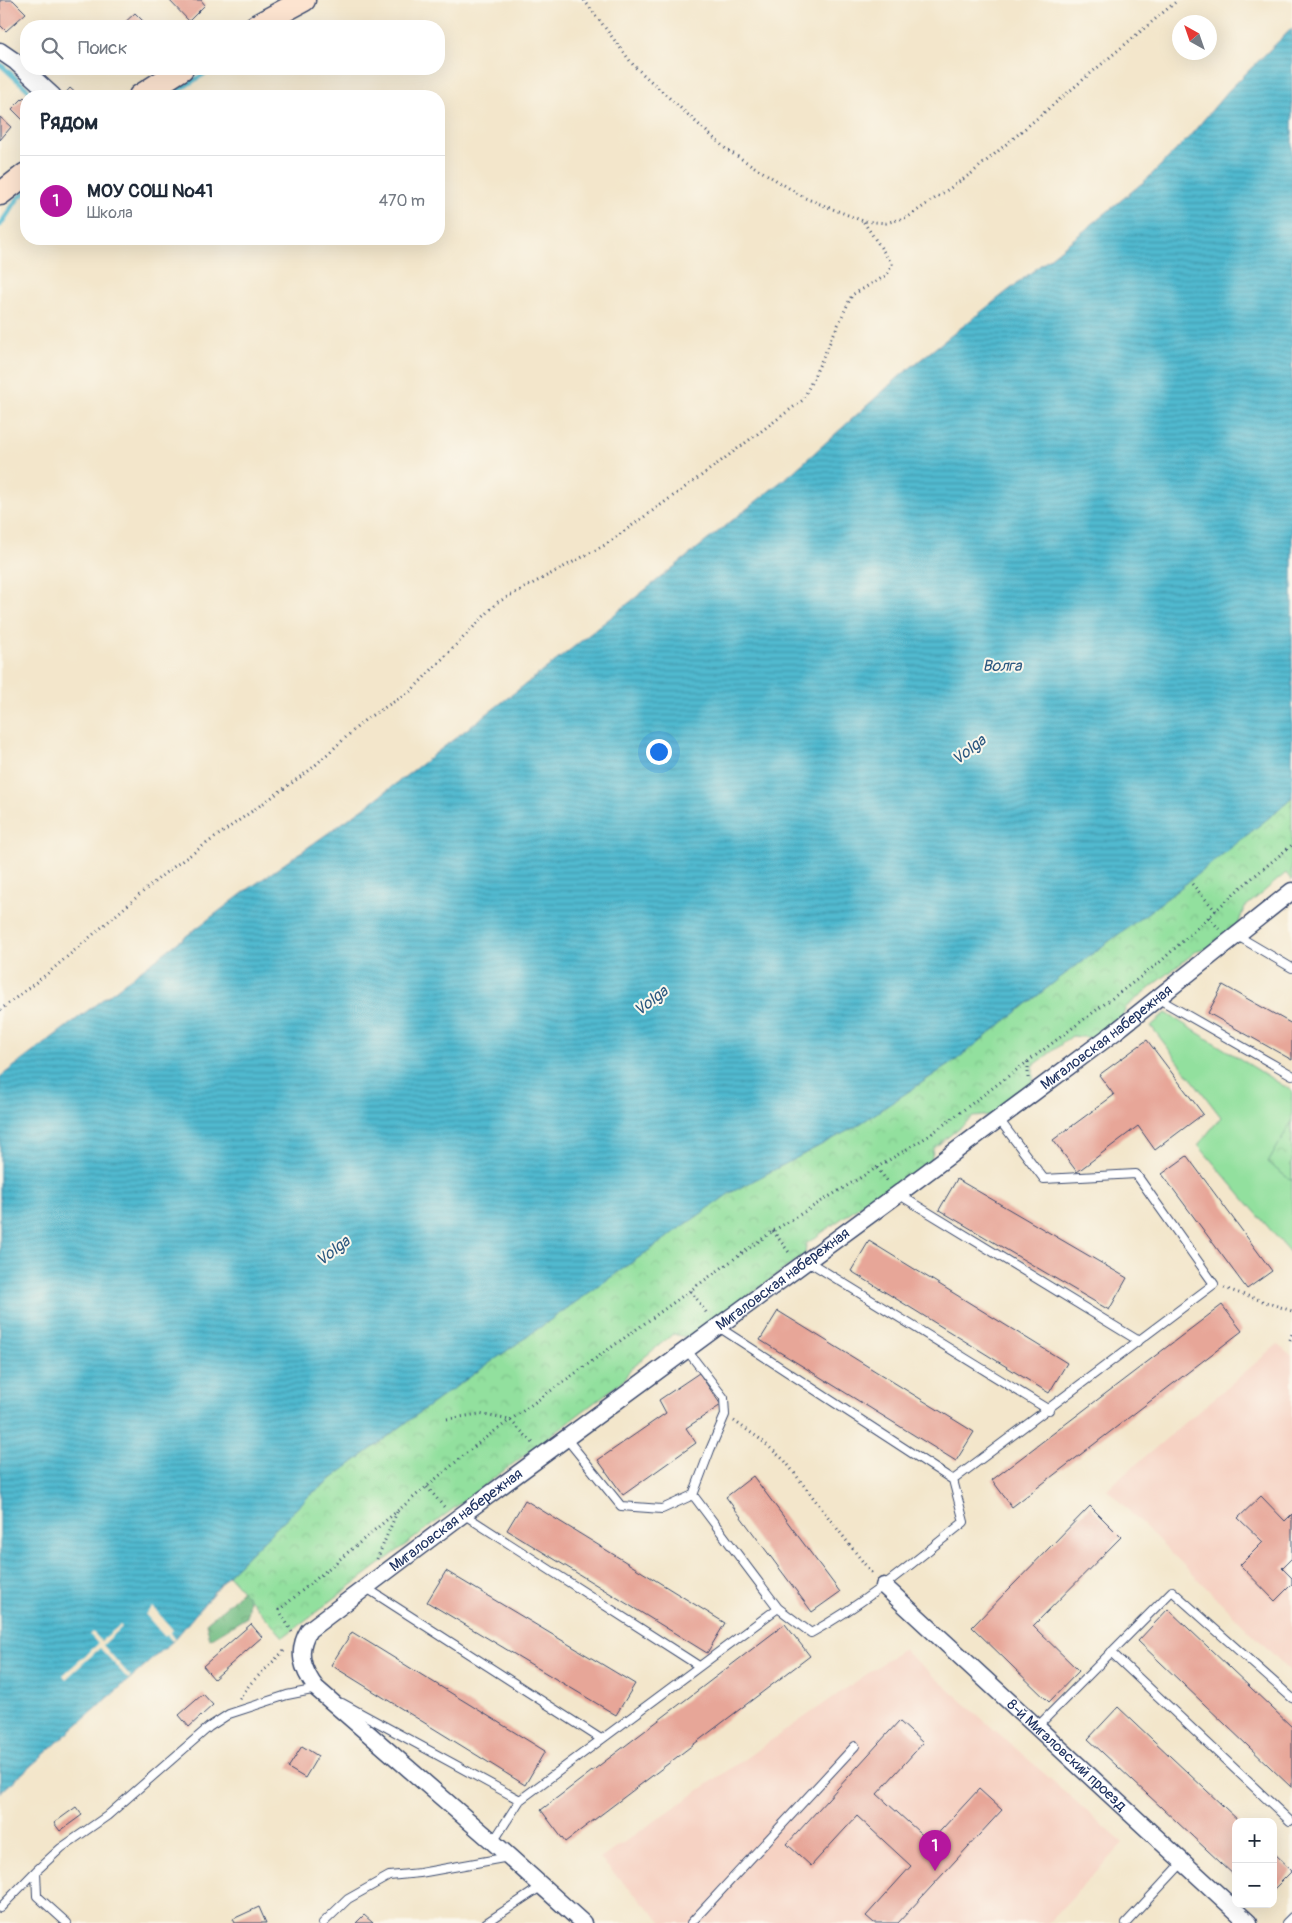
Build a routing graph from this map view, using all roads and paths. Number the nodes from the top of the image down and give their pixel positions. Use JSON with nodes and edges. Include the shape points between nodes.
{"nodes":[{"id":1,"x":304,"y":0,"type":"edge"},
{"id":2,"x":584,"y":0,"type":"edge"},
{"id":3,"x":1178,"y":0,"type":"edge"},
{"id":4,"x":267,"y":20,"type":"edge"},
{"id":5,"x":0,"y":51,"type":"edge"},
{"id":6,"x":20,"y":66,"type":"edge"},
{"id":7,"x":30,"y":75,"type":"edge"},
{"id":8,"x":173,"y":75,"type":"edge"},
{"id":9,"x":46,"y":90,"type":"edge"},
{"id":10,"x":149,"y":90,"type":"edge"},
{"id":11,"x":20,"y":179,"type":"edge"},
{"id":12,"x":0,"y":194,"type":"edge"},
{"id":13,"x":862,"y":221,"type":"junction"},
{"id":14,"x":1292,"y":845,"type":"edge"},
{"id":15,"x":1192,"y":884,"type":"dead end"},
{"id":16,"x":1292,"y":891,"type":"edge"},
{"id":17,"x":1216,"y":911,"type":"junction"},
{"id":18,"x":1236,"y":935,"type":"junction"},
{"id":19,"x":1292,"y":968,"type":"edge"},
{"id":20,"x":1157,"y":998,"type":"junction"},
{"id":21,"x":0,"y":1010,"type":"edge"},
{"id":22,"x":1292,"y":1075,"type":"edge"},
{"id":23,"x":998,"y":1118,"type":"junction"},
{"id":24,"x":898,"y":1194,"type":"junction"},
{"id":25,"x":773,"y":1231,"type":"junction"},
{"id":26,"x":784,"y":1245,"type":"dead end"},
{"id":27,"x":806,"y":1260,"type":"junction"},
{"id":28,"x":1214,"y":1284,"type":"junction"},
{"id":29,"x":690,"y":1291,"type":"junction"},
{"id":30,"x":701,"y":1305,"type":"dead end"},
{"id":31,"x":1292,"y":1311,"type":"edge"},
{"id":32,"x":717,"y":1326,"type":"junction"},
{"id":33,"x":1292,"y":1334,"type":"edge"},
{"id":34,"x":1290,"y":1340,"type":"dead end"},
{"id":35,"x":1139,"y":1341,"type":"junction"},
{"id":36,"x":686,"y":1349,"type":"junction"},
{"id":37,"x":1049,"y":1410,"type":"junction"},
{"id":38,"x":726,"y":1415,"type":"junction"},
{"id":39,"x":446,"y":1419,"type":"dead end"},
{"id":40,"x":510,"y":1420,"type":"junction"},
{"id":41,"x":522,"y":1432,"type":"dead end"},
{"id":42,"x":566,"y":1438,"type":"junction"},
{"id":43,"x":954,"y":1480,"type":"junction"},
{"id":44,"x":427,"y":1487,"type":"junction"},
{"id":45,"x":693,"y":1495,"type":"junction"},
{"id":46,"x":398,"y":1512,"type":"junction"},
{"id":47,"x":459,"y":1517,"type":"junction"},
{"id":48,"x":884,"y":1586,"type":"junction"},
{"id":49,"x":364,"y":1587,"type":"junction"},
{"id":50,"x":778,"y":1608,"type":"junction"},
{"id":51,"x":294,"y":1635,"type":"dead end"},
{"id":52,"x":291,"y":1645,"type":"dead end"},
{"id":53,"x":1111,"y":1652,"type":"junction"},
{"id":54,"x":700,"y":1666,"type":"junction"},
{"id":55,"x":312,"y":1683,"type":"junction"},
{"id":56,"x":1292,"y":1698,"type":"edge"},
{"id":57,"x":229,"y":1714,"type":"junction"},
{"id":58,"x":1037,"y":1727,"type":"junction"},
{"id":59,"x":601,"y":1739,"type":"junction"},
{"id":60,"x":855,"y":1746,"type":"dead end"},
{"id":61,"x":520,"y":1800,"type":"junction"},
{"id":62,"x":1290,"y":1821,"type":"dead end"},
{"id":63,"x":493,"y":1842,"type":"junction"},
{"id":64,"x":510,"y":1857,"type":"junction"},
{"id":65,"x":1183,"y":1862,"type":"junction"},
{"id":66,"x":36,"y":1871,"type":"junction"},
{"id":67,"x":542,"y":1886,"type":"junction"},
{"id":68,"x":0,"y":1908,"type":"edge"},
{"id":69,"x":1292,"y":1917,"type":"edge"},
{"id":70,"x":1247,"y":1922,"type":"edge"},
{"id":71,"x":67,"y":1923,"type":"edge"},
{"id":72,"x":323,"y":1923,"type":"edge"},
{"id":73,"x":486,"y":1923,"type":"edge"},
{"id":74,"x":583,"y":1923,"type":"edge"},
{"id":75,"x":692,"y":1923,"type":"edge"},
{"id":76,"x":1126,"y":1923,"type":"edge"},
{"id":77,"x":1286,"y":1923,"type":"edge"}],
"edges":[{"from":1,"to":4,"type":"street"},
{"from":2,"to":13,"type":"path","via":[[634,66],[727,150],[805,198]]},
{"from":3,"to":13,"type":"path","via":[[972,173],[908,216],[886,223]]},
{"from":5,"to":6,"type":"street"},
{"from":7,"to":9,"type":"street"},
{"from":8,"to":10,"type":"street"},
{"from":11,"to":12,"type":"street"},
{"from":13,"to":21,"type":"path","via":[[892,264],[887,274],[852,295],[803,400],[605,545],[498,602],[411,692],[366,719],[310,770],[165,873]]},
{"from":14,"to":17,"type":"path"},
{"from":15,"to":17,"type":"path"},
{"from":16,"to":18,"type":"street","name":"Мигаловская набережная"},
{"from":17,"to":25,"type":"path","via":[[1159,963],[930,1135]]},
{"from":18,"to":19,"type":"lane"},
{"from":18,"to":20,"type":"street","name":"Мигаловская набережная"},
{"from":20,"to":22,"type":"lane"},
{"from":20,"to":23,"type":"street","name":"Мигаловская набережная"},
{"from":23,"to":24,"type":"street","name":"Мигаловская набережная"},
{"from":23,"to":28,"type":"lane","via":[[1044,1178],[1136,1174]]},
{"from":24,"to":27,"type":"street","name":"Мигаловская набережная"},
{"from":24,"to":35,"type":"lane"},
{"from":25,"to":26,"type":"path"},
{"from":25,"to":29,"type":"path"},
{"from":27,"to":32,"type":"street","name":"Мигаловская набережная"},
{"from":27,"to":37,"type":"lane"},
{"from":28,"to":31,"type":"path"},
{"from":28,"to":35,"type":"lane"},
{"from":29,"to":30,"type":"path"},
{"from":29,"to":40,"type":"path"},
{"from":32,"to":36,"type":"street","name":"Мигаловская набережная"},
{"from":32,"to":43,"type":"lane"},
{"from":33,"to":34,"type":"path"},
{"from":35,"to":37,"type":"lane"},
{"from":36,"to":38,"type":"lane","via":[[724,1398]]},
{"from":36,"to":42,"type":"street","name":"Мигаловская набережная"},
{"from":37,"to":43,"type":"lane"},
{"from":38,"to":45,"type":"lane"},
{"from":38,"to":48,"type":"path","via":[[785,1461],[872,1575]]},
{"from":39,"to":40,"type":"path","via":[[479,1414]]},
{"from":40,"to":41,"type":"path"},
{"from":40,"to":44,"type":"path","via":[[481,1440]]},
{"from":42,"to":45,"type":"lane","via":[[621,1506],[662,1509]]},
{"from":42,"to":47,"type":"street","name":"Мигаловская набережная"},
{"from":43,"to":48,"type":"lane","via":[[964,1522]]},
{"from":44,"to":46,"type":"path"},
{"from":44,"to":47,"type":"path"},
{"from":45,"to":50,"type":"lane"},
{"from":46,"to":49,"type":"path"},
{"from":46,"to":51,"type":"path","via":[[279,1610]]},
{"from":47,"to":49,"type":"street","name":"Мигаловская набережная"},
{"from":47,"to":54,"type":"lane"},
{"from":48,"to":50,"type":"lane","via":[[811,1633]]},
{"from":48,"to":58,"type":"street","name":"8-й Мигаловский проезд"},
{"from":49,"to":55,"type":"street","name":"Мигаловская набережная","via":[[313,1625],[306,1636],[301,1654]]},
{"from":49,"to":59,"type":"lane"},
{"from":50,"to":54,"type":"lane"},
{"from":52,"to":57,"type":"path","via":[[250,1684]]},
{"from":53,"to":56,"type":"lane","via":[[1172,1591]]},
{"from":53,"to":58,"type":"lane"},
{"from":53,"to":62,"type":"lane"},
{"from":54,"to":59,"type":"lane"},
{"from":55,"to":57,"type":"lane"},
{"from":55,"to":61,"type":"lane"},
{"from":55,"to":63,"type":"street"},
{"from":57,"to":66,"type":"lane"},
{"from":58,"to":65,"type":"street","name":"8-й Мигаловский проезд"},
{"from":59,"to":61,"type":"lane"},
{"from":60,"to":75,"type":"lane"},
{"from":61,"to":63,"type":"lane"},
{"from":63,"to":64,"type":"street"},
{"from":64,"to":67,"type":"street"},
{"from":64,"to":72,"type":"lane","via":[[389,1876],[348,1899]]},
{"from":65,"to":70,"type":"street","name":"8-й Мигаловский проезд"},
{"from":65,"to":76,"type":"lane"},
{"from":66,"to":68,"type":"lane"},
{"from":66,"to":71,"type":"lane","via":[[37,1896]]},
{"from":67,"to":73,"type":"lane"},
{"from":67,"to":74,"type":"street"},
{"from":69,"to":77,"type":"lane"}]}
